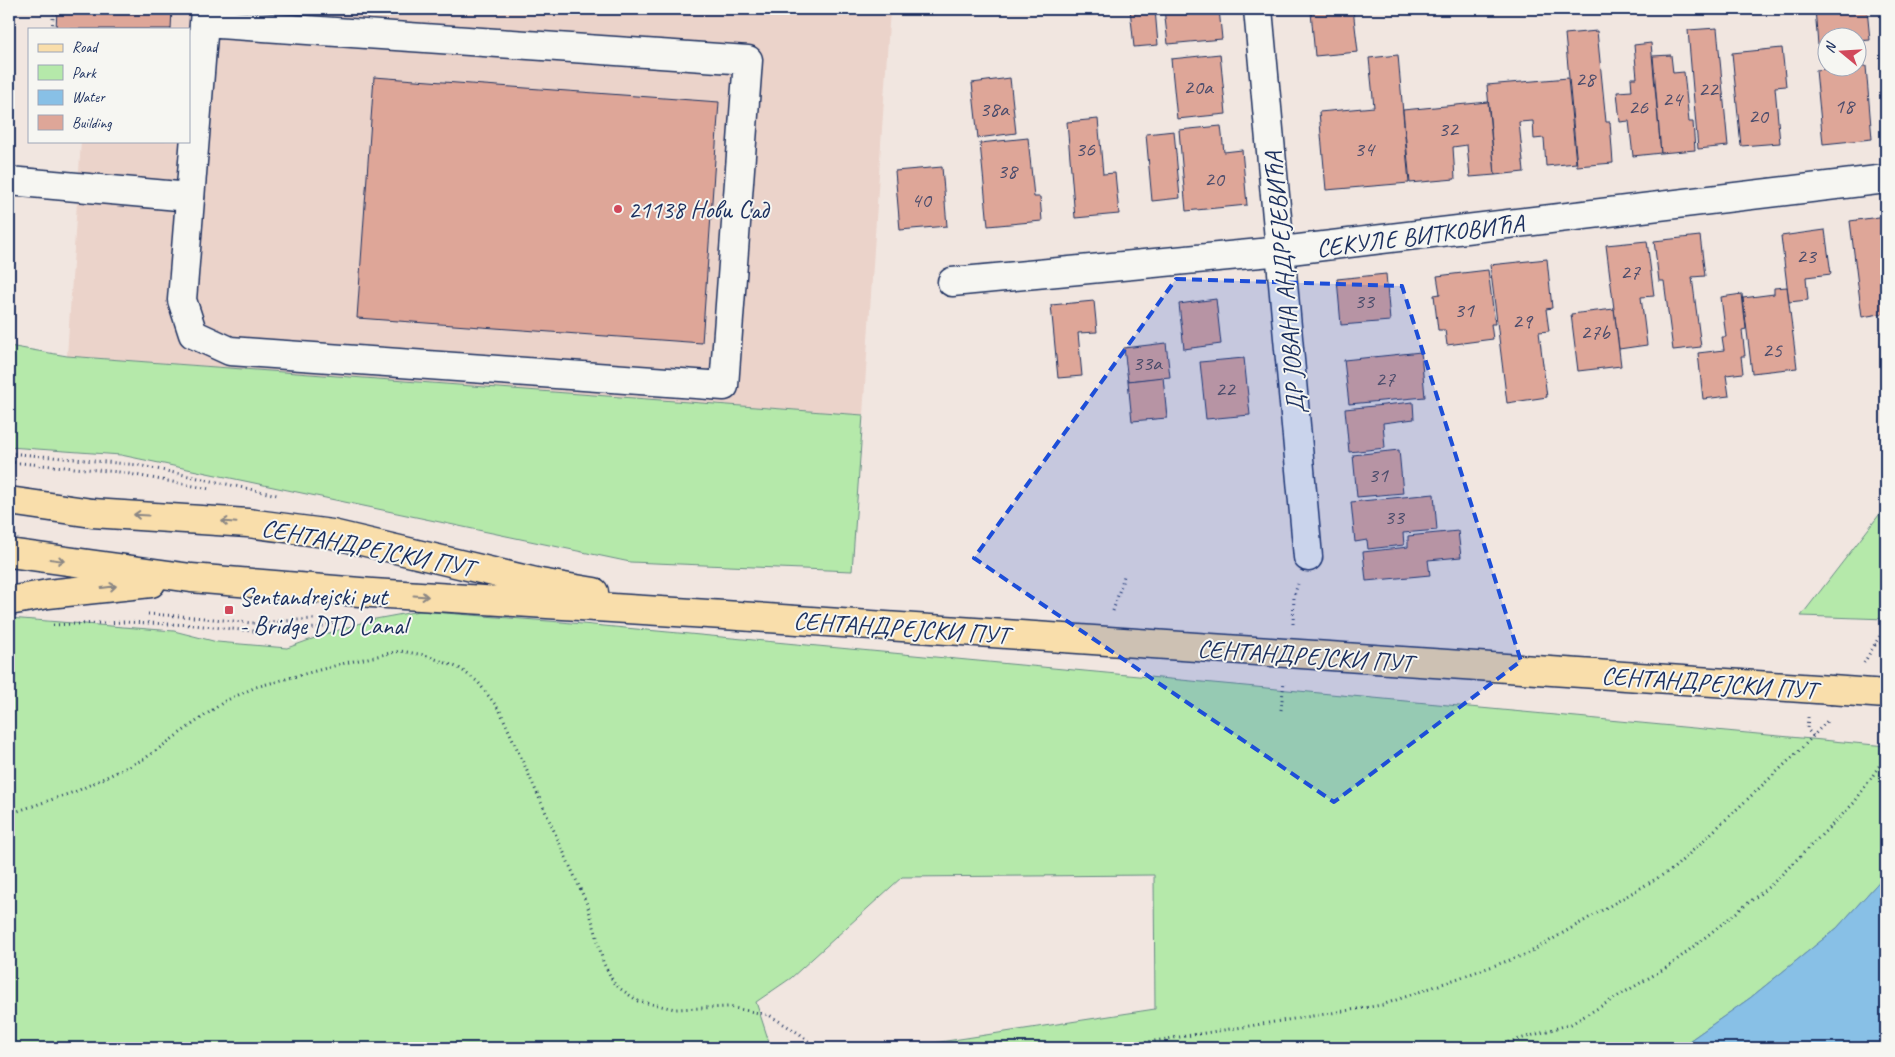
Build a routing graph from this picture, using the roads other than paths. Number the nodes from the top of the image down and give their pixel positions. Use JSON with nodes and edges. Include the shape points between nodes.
{"nodes":[{"id":1,"x":1258,"y":9,"type":"edge"},
{"id":2,"x":204,"y":16,"type":"edge"},
{"id":3,"x":1886,"y":179,"type":"edge"},
{"id":4,"x":9,"y":181,"type":"edge"},
{"id":5,"x":190,"y":197,"type":"junction"},
{"id":6,"x":1282,"y":251,"type":"junction"},
{"id":7,"x":952,"y":282,"type":"dead end"},
{"id":8,"x":9,"y":501,"type":"edge"},
{"id":9,"x":9,"y":554,"type":"edge"},
{"id":10,"x":1308,"y":557,"type":"dead end"},
{"id":11,"x":191,"y":578,"type":"junction"},
{"id":12,"x":9,"y":601,"type":"edge"},
{"id":13,"x":724,"y":615,"type":"junction"},
{"id":14,"x":1886,"y":694,"type":"edge"}],
"edges":[{"from":1,"to":6,"type":"street","name":"ДР ЈОВАНА АНДРЕЈЕВИЋА"},
{"from":2,"to":5,"type":"street"},
{"from":2,"to":5,"type":"street","via":[[748,60],[724,386],[230,351],[193,334],[182,300]]},
{"from":3,"to":6,"type":"street","name":"СЕКУЛЕ ВИТКОВИЋА"},
{"from":4,"to":5,"type":"street"},
{"from":6,"to":7,"type":"street","name":"СЕКУЛЕ ВИТКОВИЋА"},
{"from":6,"to":10,"type":"street","name":"ДР ЈОВАНА АНДРЕЈЕВИЋА"},
{"from":13,"to":8,"type":"main road","name":"СЕНТАНДРЕЈСКИ ПУТ","one_way":true,"via":[[540,582],[332,534],[248,523],[92,512]]},
{"from":9,"to":11,"type":"main road","name":"СЕНТАНДРЕЈСКИ ПУТ","one_way":true},
{"from":12,"to":11,"type":"main road","one_way":true},
{"from":11,"to":13,"type":"main road","name":"СЕНТАНДРЕЈСКИ ПУТ","one_way":true},
{"from":13,"to":14,"type":"main road","name":"СЕНТАНДРЕЈСКИ ПУТ","bridge":true,"via":[[1831,703]]}]}
